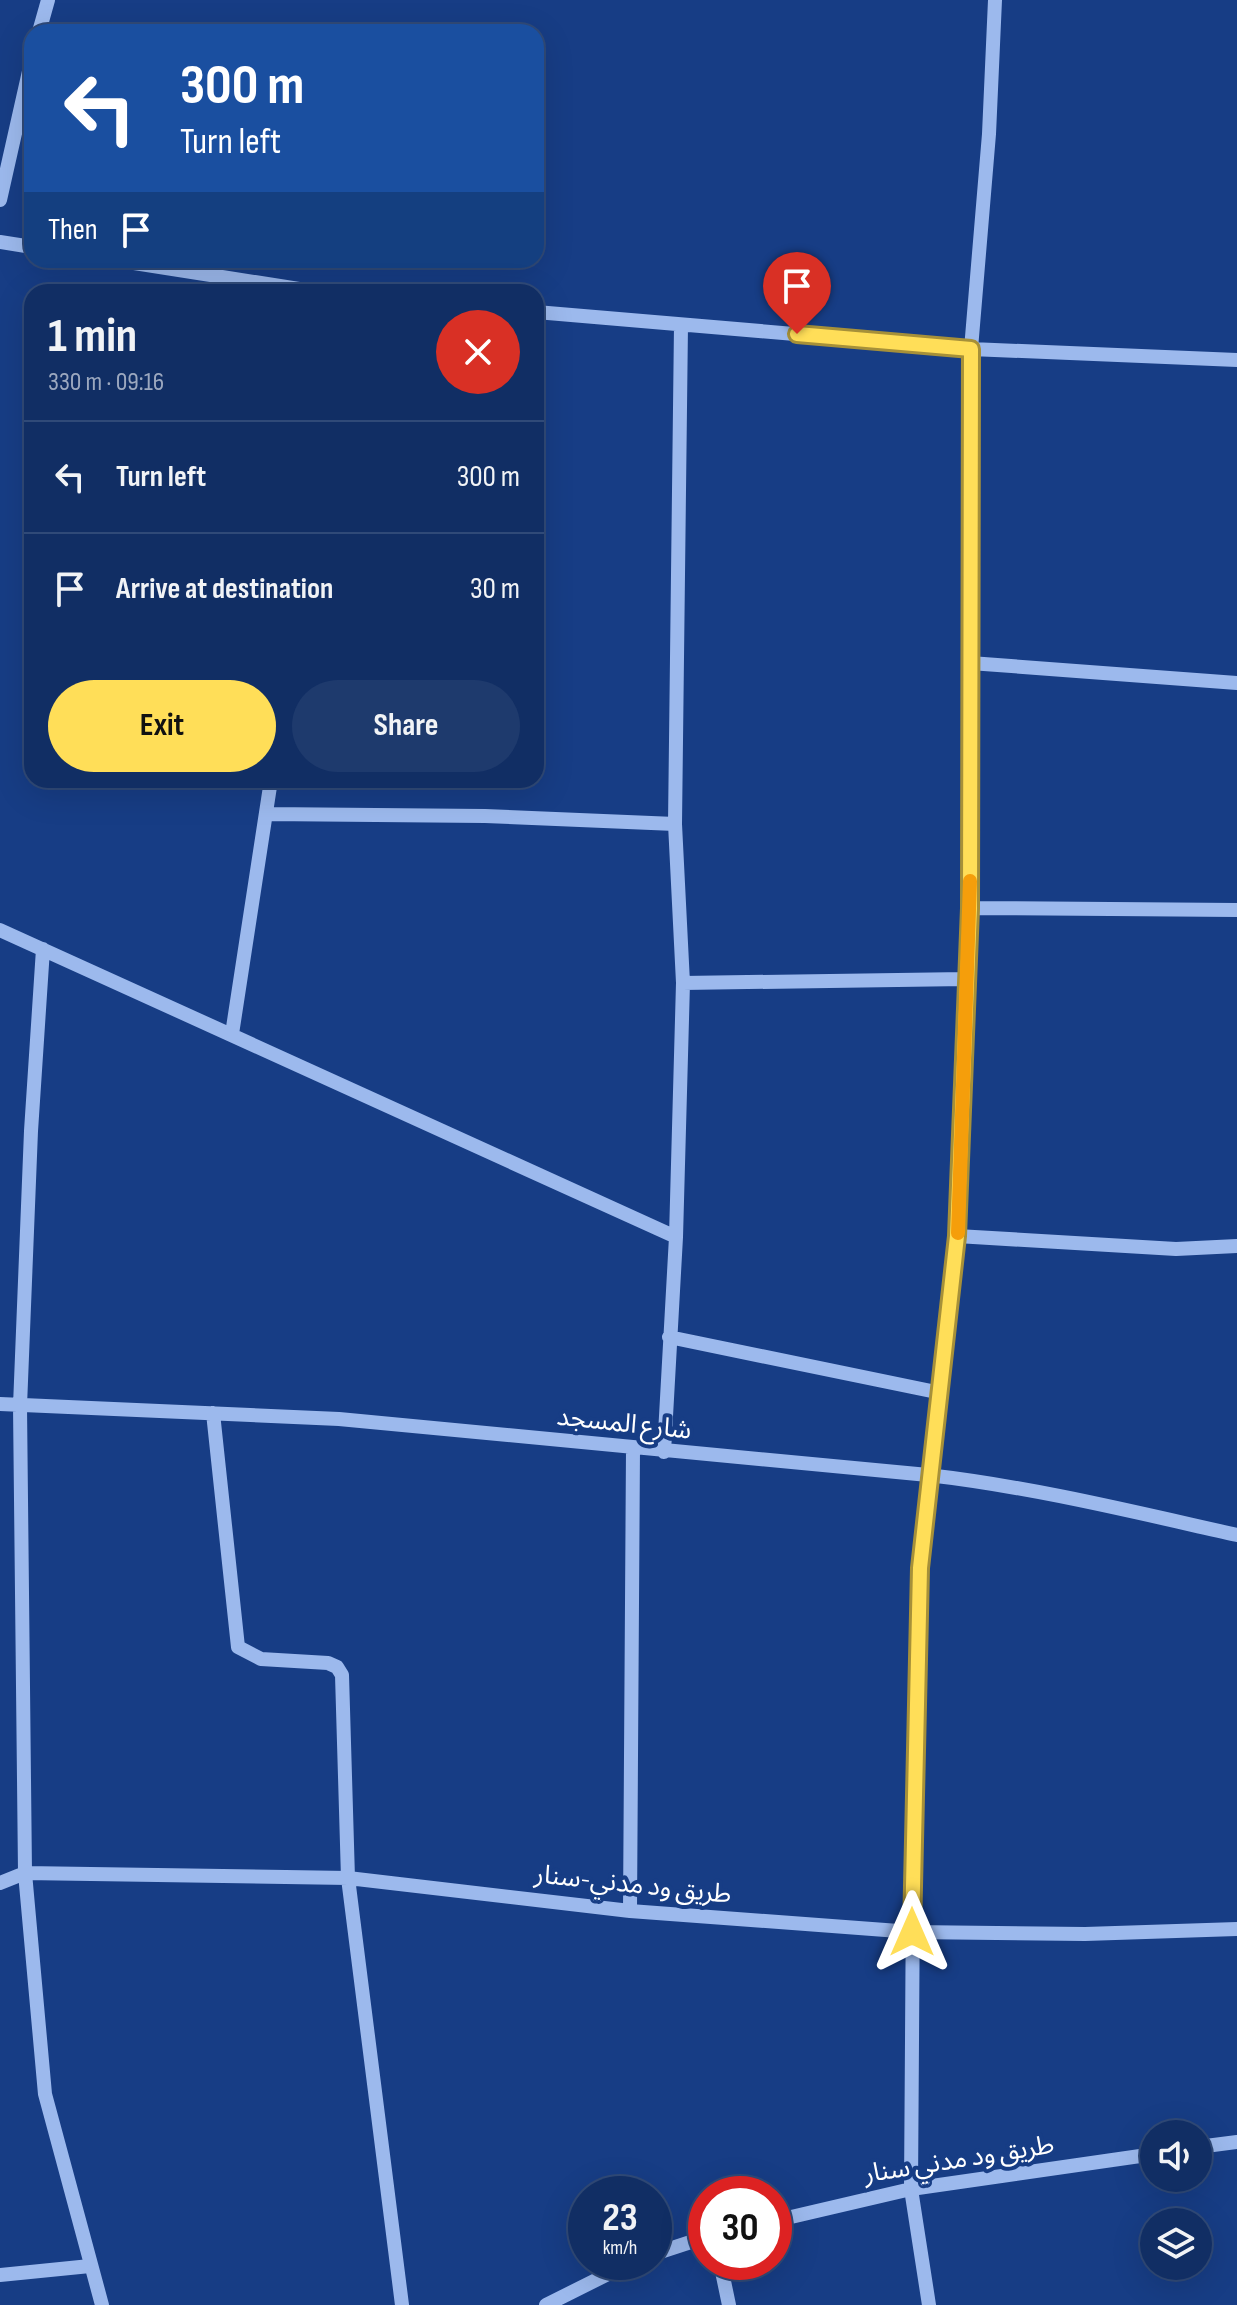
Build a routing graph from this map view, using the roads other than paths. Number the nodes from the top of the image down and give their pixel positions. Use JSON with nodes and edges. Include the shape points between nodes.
{"nodes":[{"id":1,"x":48,"y":0,"type":"edge"},
{"id":2,"x":995,"y":0,"type":"edge"},
{"id":3,"x":41,"y":24,"type":"edge"},
{"id":4,"x":24,"y":94,"type":"edge"},
{"id":5,"x":0,"y":200,"type":"edge"},
{"id":6,"x":0,"y":242,"type":"edge"},
{"id":7,"x":24,"y":246,"type":"edge"},
{"id":8,"x":166,"y":268,"type":"edge"},
{"id":9,"x":267,"y":284,"type":"edge"},
{"id":10,"x":544,"y":313,"type":"edge"},
{"id":11,"x":681,"y":325,"type":"junction"},
{"id":12,"x":971,"y":349,"type":"junction"},
{"id":13,"x":1237,"y":360,"type":"edge"},
{"id":14,"x":970,"y":663,"type":"junction"},
{"id":15,"x":1237,"y":683,"type":"edge"},
{"id":16,"x":270,"y":788,"type":"edge"},
{"id":17,"x":267,"y":814,"type":"junction"},
{"id":18,"x":675,"y":824,"type":"junction"},
{"id":19,"x":970,"y":908,"type":"junction"},
{"id":20,"x":1237,"y":910,"type":"edge"},
{"id":21,"x":0,"y":930,"type":"edge"},
{"id":22,"x":43,"y":949,"type":"junction"},
{"id":23,"x":965,"y":979,"type":"junction"},
{"id":24,"x":683,"y":983,"type":"junction"},
{"id":25,"x":232,"y":1034,"type":"junction"},
{"id":26,"x":957,"y":1236,"type":"junction"},
{"id":27,"x":676,"y":1237,"type":"junction"},
{"id":28,"x":1237,"y":1246,"type":"edge"},
{"id":29,"x":669,"y":1337,"type":"junction"},
{"id":30,"x":941,"y":1393,"type":"junction"},
{"id":31,"x":0,"y":1404,"type":"edge"},
{"id":32,"x":20,"y":1406,"type":"junction"},
{"id":33,"x":213,"y":1413,"type":"junction"},
{"id":34,"x":633,"y":1449,"type":"junction"},
{"id":35,"x":664,"y":1452,"type":"junction"},
{"id":36,"x":928,"y":1475,"type":"junction"},
{"id":37,"x":1237,"y":1535,"type":"edge"},
{"id":38,"x":25,"y":1873,"type":"junction"},
{"id":39,"x":348,"y":1878,"type":"junction"},
{"id":40,"x":0,"y":1883,"type":"edge"},
{"id":41,"x":630,"y":1911,"type":"junction"},
{"id":42,"x":1237,"y":1929,"type":"edge"},
{"id":43,"x":912,"y":1932,"type":"junction"},
{"id":44,"x":1237,"y":2142,"type":"edge"},
{"id":45,"x":1212,"y":2145,"type":"edge"},
{"id":46,"x":1140,"y":2156,"type":"edge"},
{"id":47,"x":911,"y":2189,"type":"junction"},
{"id":48,"x":792,"y":2217,"type":"edge"},
{"id":49,"x":90,"y":2266,"type":"junction"},
{"id":50,"x":0,"y":2275,"type":"edge"},
{"id":51,"x":596,"y":2280,"type":"edge"},
{"id":52,"x":724,"y":2280,"type":"edge"},
{"id":53,"x":102,"y":2305,"type":"edge"},
{"id":54,"x":402,"y":2305,"type":"edge"},
{"id":55,"x":546,"y":2305,"type":"edge"},
{"id":56,"x":729,"y":2305,"type":"edge"},
{"id":57,"x":929,"y":2305,"type":"edge"}],
"edges":[{"from":1,"to":3,"type":"street"},
{"from":2,"to":12,"type":"street"},
{"from":4,"to":5,"type":"street"},
{"from":6,"to":7,"type":"street"},
{"from":8,"to":9,"type":"street"},
{"from":10,"to":11,"type":"street"},
{"from":11,"to":12,"type":"street"},
{"from":11,"to":18,"type":"street"},
{"from":12,"to":13,"type":"street"},
{"from":12,"to":14,"type":"street"},
{"from":14,"to":15,"type":"street"},
{"from":14,"to":19,"type":"street"},
{"from":16,"to":17,"type":"street"},
{"from":17,"to":18,"type":"street"},
{"from":17,"to":25,"type":"street"},
{"from":18,"to":24,"type":"street"},
{"from":19,"to":20,"type":"street"},
{"from":19,"to":23,"type":"street"},
{"from":21,"to":22,"type":"street"},
{"from":22,"to":25,"type":"street"},
{"from":22,"to":32,"type":"street"},
{"from":23,"to":24,"type":"street"},
{"from":23,"to":26,"type":"street"},
{"from":24,"to":27,"type":"street"},
{"from":25,"to":27,"type":"street"},
{"from":26,"to":28,"type":"street","via":[[1176,1249]]},
{"from":26,"to":30,"type":"street"},
{"from":27,"to":29,"type":"street"},
{"from":29,"to":30,"type":"street"},
{"from":29,"to":35,"type":"street"},
{"from":30,"to":36,"type":"street"},
{"from":31,"to":32,"type":"street","name":"شارع المسجد"},
{"from":32,"to":33,"type":"street","name":"شارع المسجد"},
{"from":32,"to":38,"type":"street"},
{"from":33,"to":34,"type":"street","name":"شارع المسجد","via":[[339,1419]]},
{"from":33,"to":39,"type":"street","via":[[238,1647],[261,1659],[328,1663],[342,1675]]},
{"from":34,"to":35,"type":"street","name":"شارع المسجد"},
{"from":34,"to":41,"type":"street"},
{"from":35,"to":36,"type":"street","name":"شارع المسجد"},
{"from":36,"to":37,"type":"street","name":"شارع المسجد","via":[[1083,1499]]},
{"from":36,"to":43,"type":"street","via":[[920,1568]]},
{"from":38,"to":39,"type":"street","name":"طريق ود مدني-سنار"},
{"from":38,"to":40,"type":"street","name":"طريق ود مدني-سنار"},
{"from":38,"to":49,"type":"street","via":[[45,2094]]},
{"from":39,"to":41,"type":"street","name":"طريق ود مدني-سنار"},
{"from":39,"to":54,"type":"street"},
{"from":41,"to":43,"type":"street","name":"طريق ود مدني-سنار"},
{"from":42,"to":43,"type":"street","name":"طريق ود مدني-سنار"},
{"from":43,"to":47,"type":"street"},
{"from":44,"to":45,"type":"street"},
{"from":46,"to":47,"type":"street","name":"طريق ود مدني سنار"},
{"from":47,"to":48,"type":"street","name":"طريق ود مدني سنار"},
{"from":47,"to":57,"type":"street"},
{"from":49,"to":50,"type":"street"},
{"from":49,"to":53,"type":"street"},
{"from":51,"to":55,"type":"street"},
{"from":52,"to":56,"type":"street"}]}
